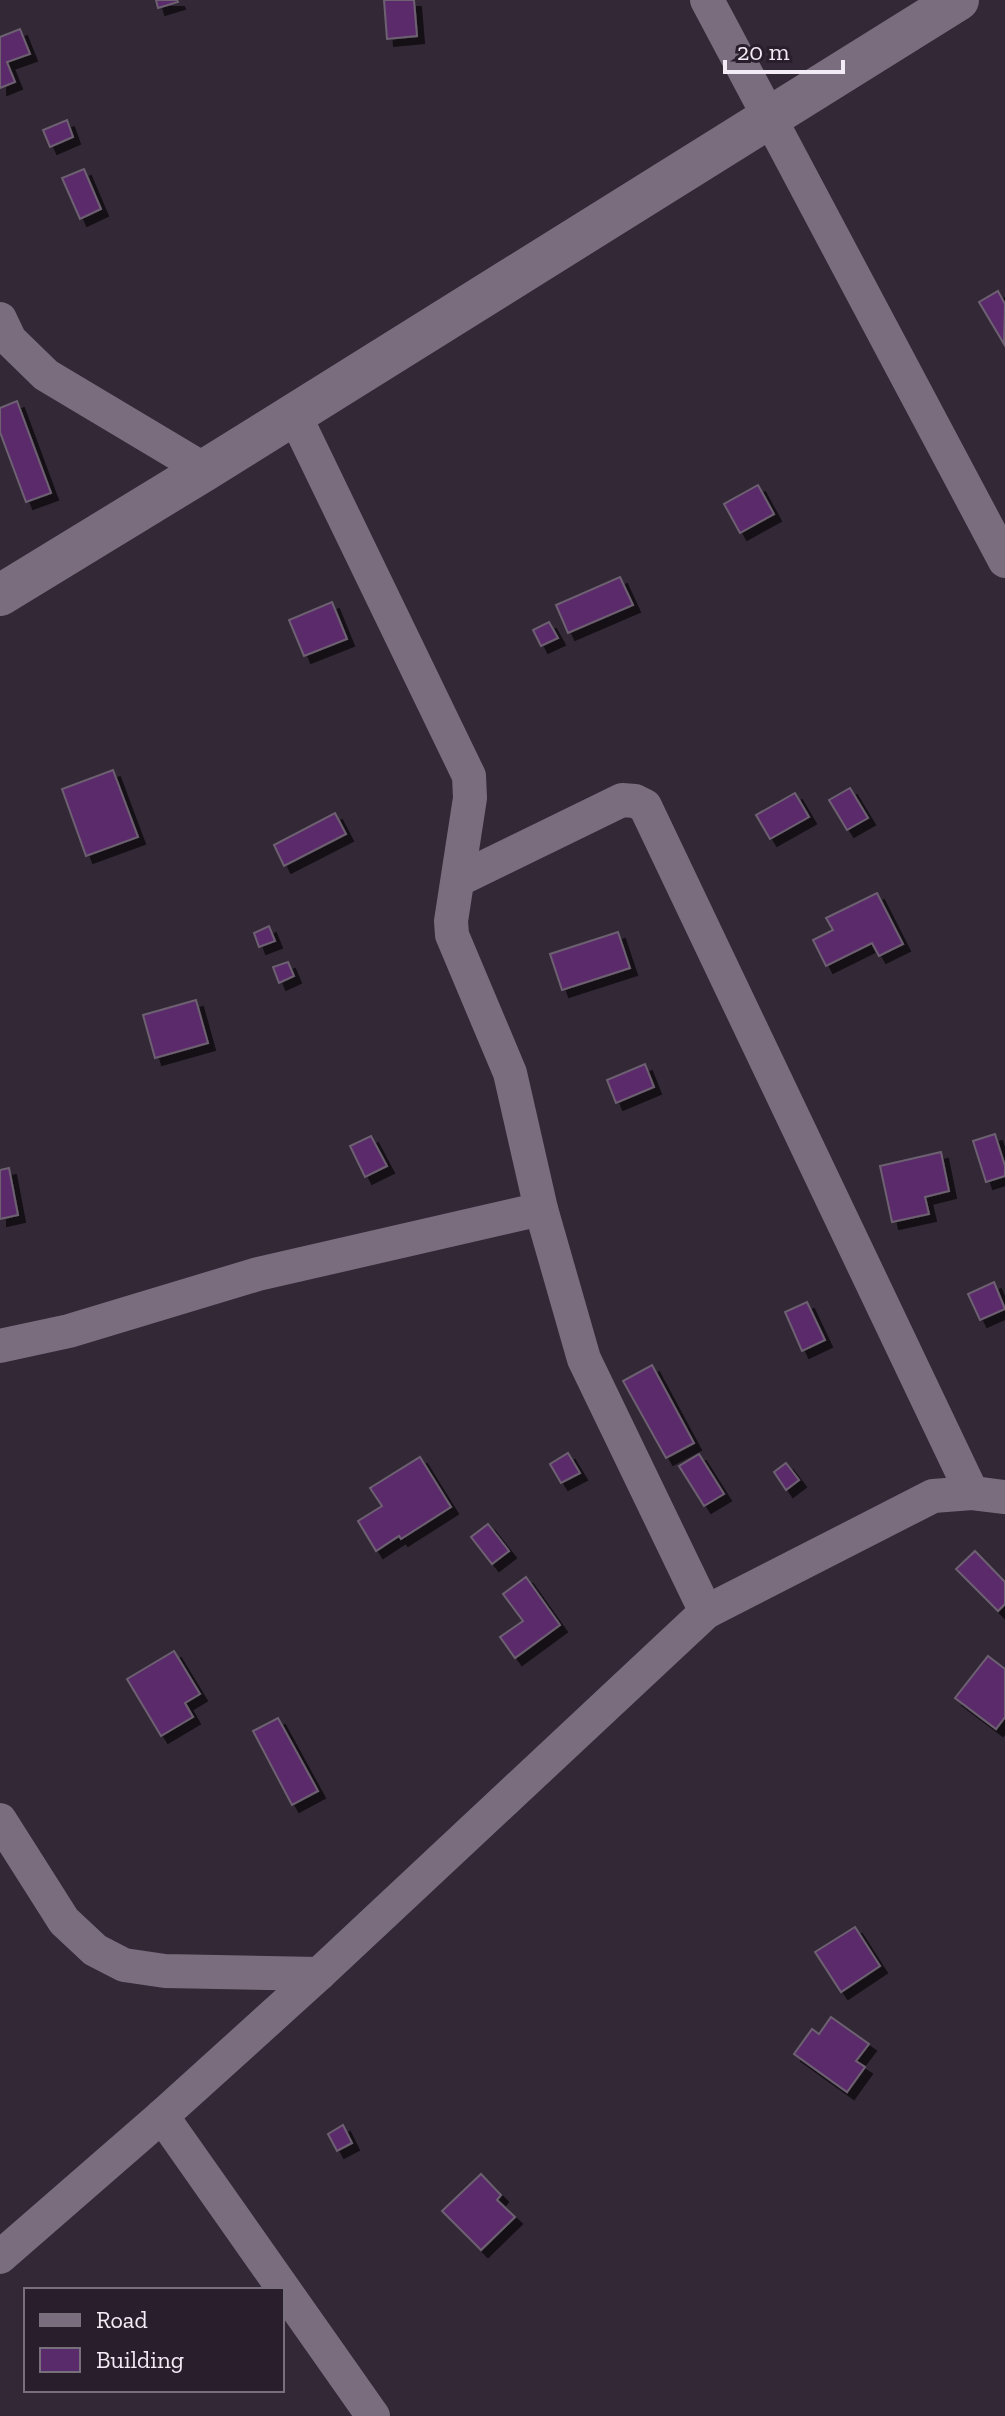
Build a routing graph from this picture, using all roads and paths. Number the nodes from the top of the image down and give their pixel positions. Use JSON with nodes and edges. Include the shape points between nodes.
{"nodes":[{"id":1,"x":707,"y":0,"type":"edge"},
{"id":2,"x":958,"y":0,"type":"edge"},
{"id":3,"x":771,"y":119,"type":"junction"},
{"id":4,"x":0,"y":319,"type":"edge"},
{"id":5,"x":294,"y":414,"type":"junction"},
{"id":6,"x":205,"y":470,"type":"junction"},
{"id":7,"x":1005,"y":561,"type":"edge"},
{"id":8,"x":0,"y":595,"type":"edge"},
{"id":9,"x":458,"y":880,"type":"junction"},
{"id":10,"x":541,"y":1209,"type":"junction"},
{"id":11,"x":0,"y":1346,"type":"edge"},
{"id":12,"x":989,"y":1495,"type":"edge"},
{"id":13,"x":706,"y":1612,"type":"junction"},
{"id":14,"x":0,"y":1820,"type":"edge"},
{"id":15,"x":319,"y":1974,"type":"junction"},
{"id":16,"x":162,"y":2116,"type":"junction"},
{"id":17,"x":0,"y":2257,"type":"edge"},
{"id":18,"x":283,"y":2288,"type":"edge"},
{"id":19,"x":284,"y":2289,"type":"edge"},
{"id":20,"x":373,"y":2416,"type":"edge"}],
"edges":[{"from":1,"to":3,"type":"street"},
{"from":2,"to":3,"type":"street"},
{"from":3,"to":5,"type":"street"},
{"from":3,"to":7,"type":"street"},
{"from":4,"to":6,"type":"street","via":[[10,340],[46,375]]},
{"from":5,"to":6,"type":"street"},
{"from":5,"to":9,"type":"street","via":[[469,776]]},
{"from":6,"to":8,"type":"street"},
{"from":9,"to":10,"type":"street","via":[[452,935],[510,1073]]},
{"from":9,"to":12,"type":"street","via":[[622,800],[645,806]]},
{"from":10,"to":11,"type":"street","via":[[258,1274],[69,1331]]},
{"from":10,"to":13,"type":"street","via":[[584,1359]]},
{"from":12,"to":13,"type":"street","via":[[933,1496]]},
{"from":13,"to":15,"type":"street"},
{"from":14,"to":15,"type":"street","via":[[64,1921],[95,1950],[124,1965],[165,1971]]},
{"from":15,"to":16,"type":"street"},
{"from":16,"to":17,"type":"street"},
{"from":16,"to":18,"type":"street"},
{"from":19,"to":20,"type":"street"}]}
